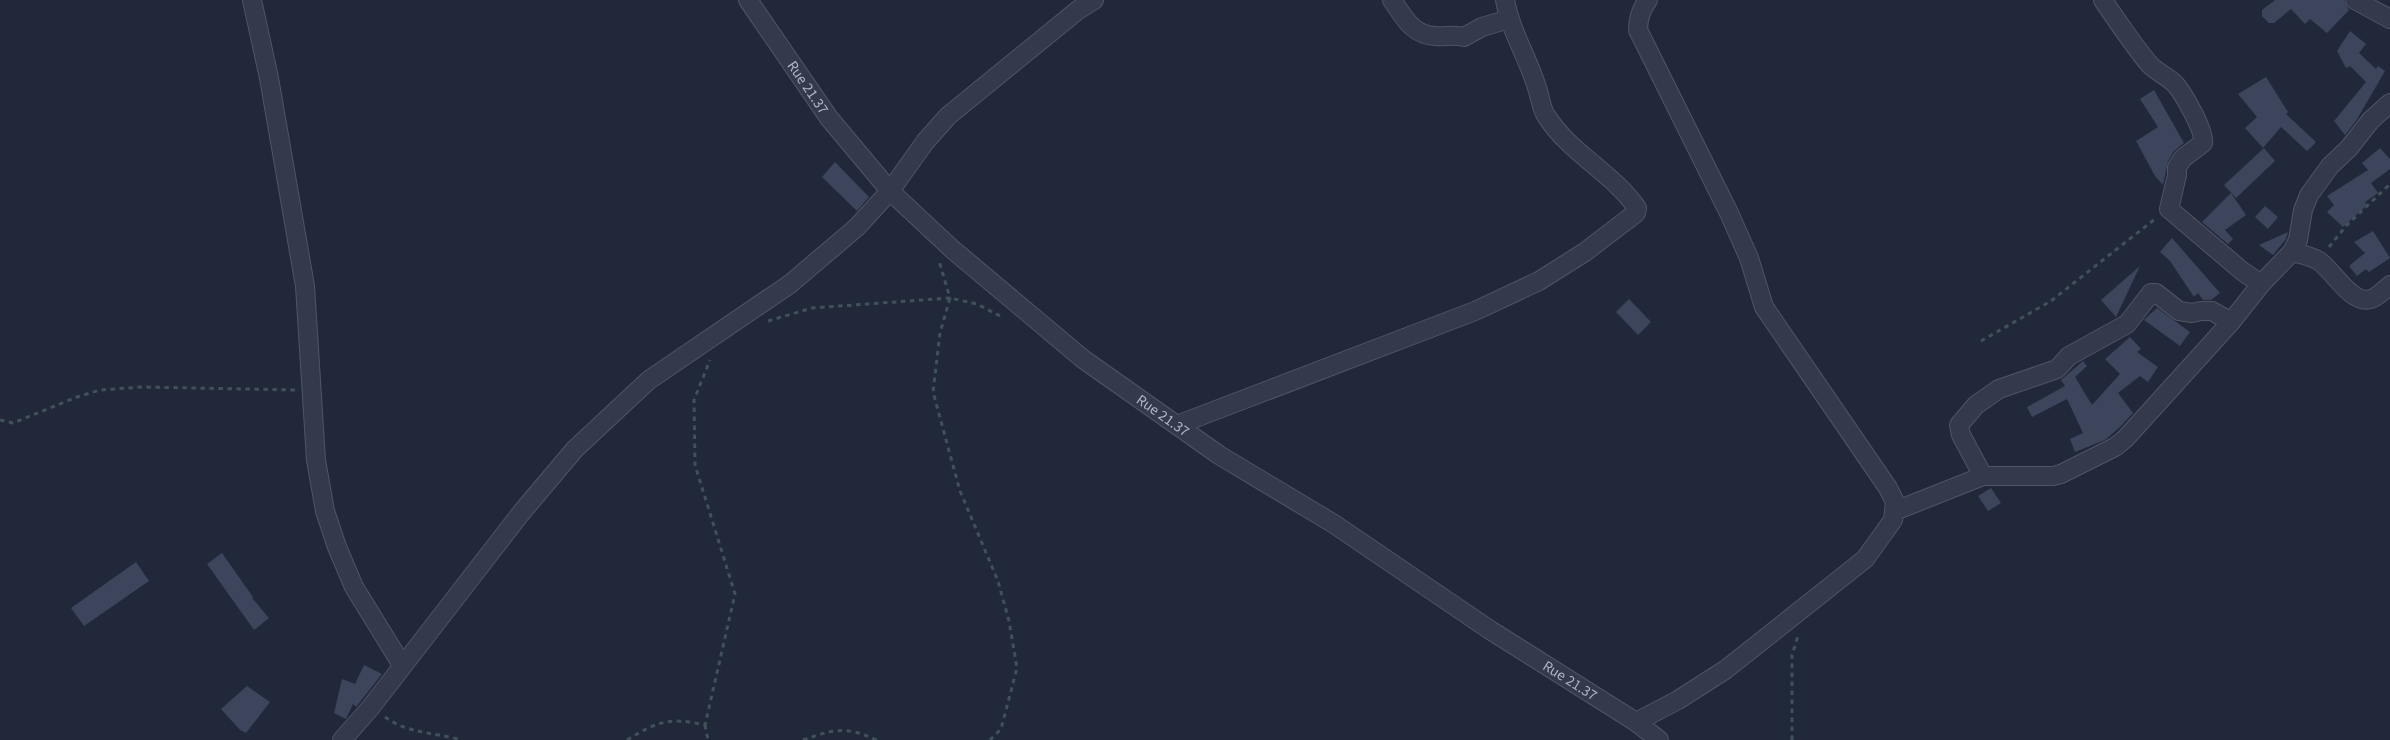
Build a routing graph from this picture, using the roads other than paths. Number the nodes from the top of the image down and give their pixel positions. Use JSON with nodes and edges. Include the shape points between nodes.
{"nodes":[{"id":1,"x":252,"y":0,"type":"edge"},
{"id":2,"x":748,"y":0,"type":"edge"},
{"id":3,"x":1094,"y":0,"type":"edge"},
{"id":4,"x":1392,"y":0,"type":"edge"},
{"id":5,"x":1505,"y":0,"type":"edge"},
{"id":6,"x":1648,"y":0,"type":"edge"},
{"id":7,"x":2103,"y":0,"type":"edge"},
{"id":8,"x":2355,"y":0,"type":"edge"},
{"id":9,"x":1076,"y":5,"type":"edge"},
{"id":10,"x":1509,"y":19,"type":"junction"},
{"id":11,"x":2390,"y":19,"type":"edge"},
{"id":12,"x":2390,"y":103,"type":"edge"},
{"id":13,"x":890,"y":191,"type":"junction"},
{"id":14,"x":2292,"y":252,"type":"junction"},
{"id":15,"x":2261,"y":284,"type":"junction"},
{"id":16,"x":2390,"y":285,"type":"edge"},
{"id":17,"x":2231,"y":322,"type":"junction"},
{"id":18,"x":1177,"y":425,"type":"junction"},
{"id":19,"x":1983,"y":476,"type":"junction"},
{"id":20,"x":1895,"y":511,"type":"junction"},
{"id":21,"x":402,"y":665,"type":"junction"},
{"id":22,"x":1636,"y":722,"type":"junction"},
{"id":23,"x":342,"y":740,"type":"edge"},
{"id":24,"x":1659,"y":740,"type":"edge"}],
"edges":[{"from":1,"to":21,"type":"street","via":[[305,286],[316,460],[325,511],[354,587]]},
{"from":2,"to":13,"type":"street","name":"Rue 21.37","via":[[829,118]]},
{"from":3,"to":9,"type":"street"},
{"from":4,"to":10,"type":"street","via":[[1411,28],[1432,36],[1464,37]]},
{"from":5,"to":10,"type":"street"},
{"from":6,"to":20,"type":"street","via":[[1638,19],[1638,30],[1729,213],[1749,258],[1764,307],[1888,488]]},
{"from":7,"to":15,"type":"street","via":[[2149,64],[2175,83],[2204,139],[2177,167],[2169,209]]},
{"from":8,"to":11,"type":"street"},
{"from":9,"to":13,"type":"street","via":[[948,116]]},
{"from":10,"to":18,"type":"street","via":[[1546,117],[1626,191],[1636,213],[1539,281],[1475,311]]},
{"from":12,"to":14,"type":"street","via":[[2330,166],[2309,195]]},
{"from":13,"to":18,"type":"street","name":"Rue 21.37","via":[[952,249],[1083,358]]},
{"from":13,"to":21,"type":"street","via":[[857,227],[790,284],[648,380],[575,449]]},
{"from":14,"to":15,"type":"street"},
{"from":14,"to":16,"type":"street","via":[[2320,262],[2348,291],[2363,300],[2373,299]]},
{"from":15,"to":17,"type":"street"},
{"from":17,"to":19,"type":"street","via":[[2115,447],[2053,476]]},
{"from":17,"to":19,"type":"street","via":[[2212,311],[2179,311],[2151,293],[2120,329],[2069,356],[2057,369],[1999,389],[1964,416],[1959,425],[1961,435]]},
{"from":18,"to":22,"type":"street","name":"Rue 21.37"},
{"from":19,"to":20,"type":"street"},
{"from":20,"to":22,"type":"street","via":[[1893,520],[1865,559],[1806,608],[1725,670]]},
{"from":21,"to":23,"type":"street"},
{"from":22,"to":24,"type":"street","name":"Rue 21.37"}]}
